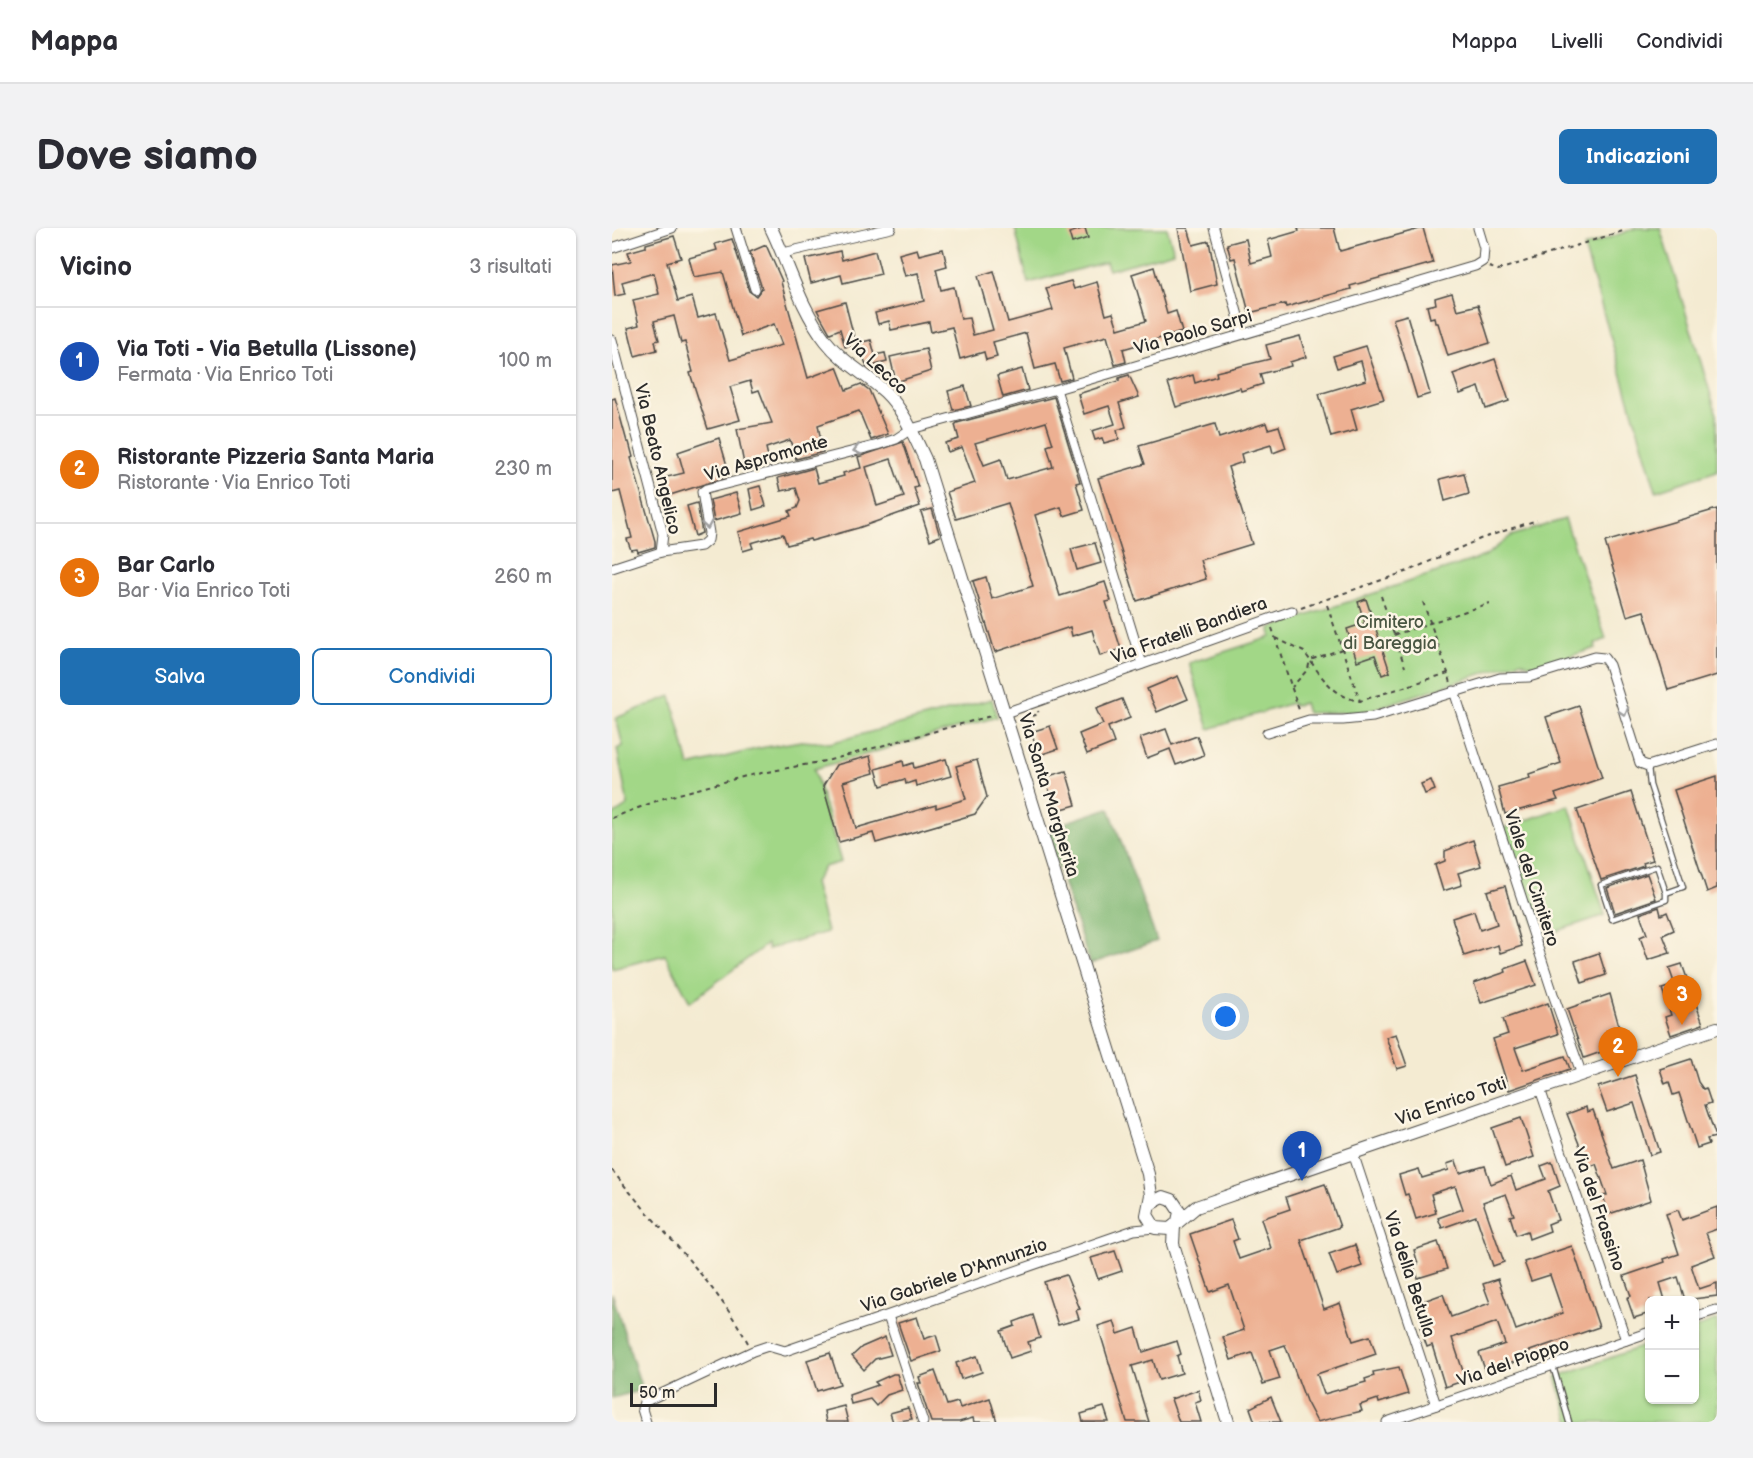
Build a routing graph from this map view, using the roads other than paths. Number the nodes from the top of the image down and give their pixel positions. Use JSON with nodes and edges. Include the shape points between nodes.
{"nodes":[{"id":1,"x":672,"y":228,"type":"edge"},
{"id":2,"x":736,"y":228,"type":"edge"},
{"id":3,"x":771,"y":228,"type":"edge"},
{"id":4,"x":891,"y":228,"type":"edge"},
{"id":5,"x":1214,"y":228,"type":"edge"},
{"id":6,"x":1478,"y":228,"type":"edge"},
{"id":7,"x":612,"y":248,"type":"edge"},
{"id":8,"x":783,"y":253,"type":"junction"},
{"id":9,"x":755,"y":289,"type":"dead end"},
{"id":10,"x":1243,"y":334,"type":"junction"},
{"id":11,"x":612,"y":340,"type":"edge"},
{"id":12,"x":1057,"y":389,"type":"junction"},
{"id":13,"x":911,"y":429,"type":"junction"},
{"id":14,"x":1090,"y":495,"type":"joint"},
{"id":15,"x":662,"y":552,"type":"junction"},
{"id":16,"x":612,"y":568,"type":"edge"},
{"id":17,"x":1292,"y":611,"type":"road end"},
{"id":18,"x":1142,"y":664,"type":"junction"},
{"id":19,"x":1454,"y":691,"type":"junction"},
{"id":20,"x":1002,"y":714,"type":"junction"},
{"id":21,"x":1267,"y":733,"type":"dead end"},
{"id":22,"x":1717,"y":744,"type":"edge"},
{"id":23,"x":1648,"y":766,"type":"junction"},
{"id":24,"x":1666,"y":893,"type":"junction"},
{"id":25,"x":1717,"y":1028,"type":"edge"},
{"id":26,"x":1582,"y":1075,"type":"junction"},
{"id":27,"x":1540,"y":1089,"type":"junction"},
{"id":28,"x":1353,"y":1153,"type":"junction"},
{"id":29,"x":1149,"y":1174,"type":"junction"},
{"id":30,"x":1163,"y":1197,"type":"junction"},
{"id":31,"x":1176,"y":1203,"type":"junction"},
{"id":32,"x":1150,"y":1204,"type":"junction"},
{"id":33,"x":1196,"y":1207,"type":"junction"},
{"id":34,"x":1163,"y":1225,"type":"junction"},
{"id":35,"x":1716,"y":1310,"type":"edge"},
{"id":36,"x":888,"y":1316,"type":"junction"},
{"id":37,"x":1699,"y":1316,"type":"edge"},
{"id":38,"x":1645,"y":1334,"type":"edge"},
{"id":39,"x":1626,"y":1340,"type":"junction"},
{"id":40,"x":1553,"y":1366,"type":"junction"},
{"id":41,"x":1436,"y":1405,"type":"junction"},
{"id":42,"x":1412,"y":1418,"type":"edge"},
{"id":43,"x":646,"y":1422,"type":"edge"},
{"id":44,"x":923,"y":1422,"type":"edge"},
{"id":45,"x":1228,"y":1422,"type":"edge"},
{"id":46,"x":1387,"y":1422,"type":"edge"},
{"id":47,"x":1569,"y":1422,"type":"edge"}],
"edges":[{"from":1,"to":7,"type":"street"},
{"from":2,"to":9,"type":"street"},
{"from":3,"to":8,"type":"street","name":"Via Lecco"},
{"from":4,"to":8,"type":"street"},
{"from":5,"to":10,"type":"street"},
{"from":6,"to":10,"type":"street","name":"Via Paolo Sarpi","via":[[1483,261],[1464,270]]},
{"from":8,"to":13,"type":"street","name":"Via Lecco","via":[[808,313],[825,340],[884,391]]},
{"from":10,"to":12,"type":"street","name":"Via Paolo Sarpi"},
{"from":11,"to":15,"type":"street","name":"Via Beato Angelico","via":[[663,534]]},
{"from":12,"to":13,"type":"street","name":"Via Paolo Sarpi"},
{"from":12,"to":14,"type":"street"},
{"from":13,"to":15,"type":"street","name":"Via Aspromonte","one_way":true,"via":[[887,442],[706,489],[702,492],[708,540],[701,546]]},
{"from":13,"to":20,"type":"street","name":"Via Santa Margherita","via":[[943,510]]},
{"from":14,"to":18,"type":"street"},
{"from":15,"to":16,"type":"street","name":"Via Aspromonte"},
{"from":17,"to":18,"type":"street","name":"Via Fratelli Bandiera"},
{"from":18,"to":20,"type":"street","name":"Via Fratelli Bandiera"},
{"from":19,"to":21,"type":"street","via":[[1373,717],[1303,721]]},
{"from":19,"to":23,"type":"street","one_way":true,"via":[[1500,678],[1528,677],[1594,657],[1604,658],[1640,763]]},
{"from":19,"to":26,"type":"street","name":"Viale del Cimitero"},
{"from":20,"to":29,"type":"street","name":"Via Santa Margherita"},
{"from":22,"to":23,"type":"street"},
{"from":23,"to":24,"type":"lane","via":[[1650,784],[1683,887]]},
{"from":24,"to":24,"type":"lane","via":[[1666,900],[1612,919],[1601,885],[1657,866]]},
{"from":25,"to":26,"type":"street","name":"Via Enrico Toti"},
{"from":26,"to":27,"type":"street","name":"Via Enrico Toti"},
{"from":27,"to":28,"type":"street","name":"Via Enrico Toti"},
{"from":27,"to":39,"type":"street","name":"Via del Frassino"},
{"from":28,"to":33,"type":"street","name":"Via Enrico Toti"},
{"from":28,"to":41,"type":"street","name":"Via della Betulla"},
{"from":29,"to":30,"type":"street","name":"Via Santa Margherita"},
{"from":29,"to":32,"type":"street","name":"Via Santa Margherita"},
{"from":30,"to":31,"type":"street"},
{"from":30,"to":32,"type":"street"},
{"from":31,"to":33,"type":"street"},
{"from":31,"to":34,"type":"street","via":[[1180,1212]]},
{"from":32,"to":34,"type":"street","name":"Via Santa Margherita"},
{"from":33,"to":34,"type":"street","name":"Via Enrico Toti"},
{"from":34,"to":36,"type":"street","name":"Via Gabriele D'Annunzio","via":[[1134,1230]]},
{"from":34,"to":45,"type":"street","via":[[1173,1244]]},
{"from":35,"to":37,"type":"street"},
{"from":36,"to":43,"type":"street","name":"Via Gabriele D'Annunzio","via":[[785,1351],[768,1346],[753,1351],[654,1395],[644,1402]]},
{"from":36,"to":44,"type":"street"},
{"from":38,"to":39,"type":"street","name":"Via del Pioppo"},
{"from":39,"to":40,"type":"street","name":"Via del Pioppo"},
{"from":40,"to":41,"type":"street","name":"Via del Pioppo"},
{"from":40,"to":47,"type":"lane"},
{"from":41,"to":42,"type":"street","name":"Via del Pioppo"},
{"from":42,"to":46,"type":"street","name":"Via del Pioppo"}]}
